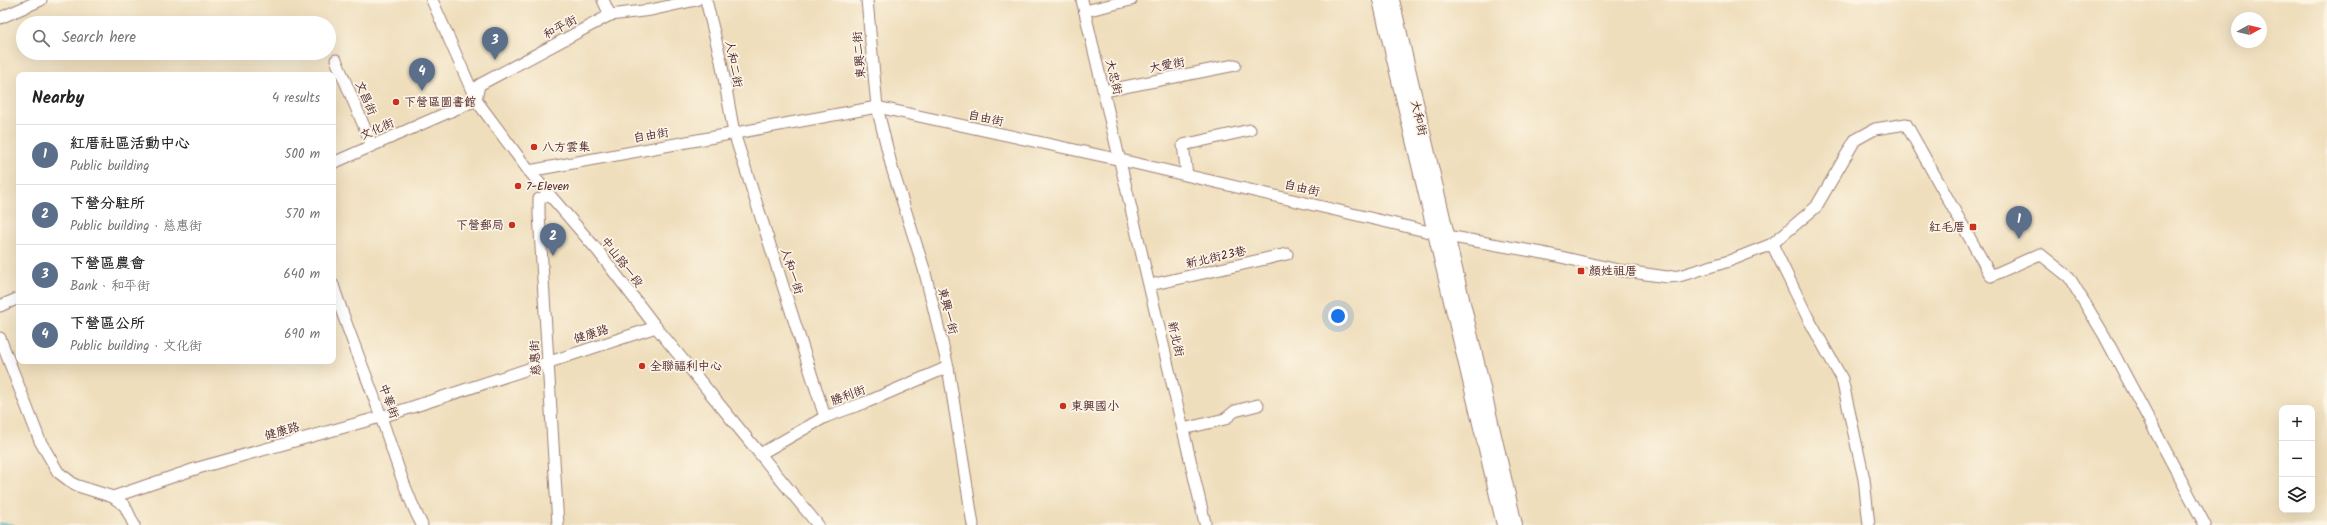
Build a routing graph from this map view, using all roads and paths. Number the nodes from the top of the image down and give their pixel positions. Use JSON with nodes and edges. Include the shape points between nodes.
{"nodes":[{"id":1,"x":42,"y":0,"type":"edge"},
{"id":2,"x":432,"y":0,"type":"edge"},
{"id":3,"x":603,"y":0,"type":"edge"},
{"id":4,"x":696,"y":0,"type":"edge"},
{"id":5,"x":706,"y":0,"type":"edge"},
{"id":6,"x":868,"y":0,"type":"edge"},
{"id":7,"x":1131,"y":0,"type":"edge"},
{"id":8,"x":1380,"y":0,"type":"edge"},
{"id":9,"x":1392,"y":0,"type":"edge"},
{"id":10,"x":1083,"y":5,"type":"edge"},
{"id":11,"x":610,"y":15,"type":"junction"},
{"id":12,"x":0,"y":18,"type":"edge"},
{"id":13,"x":336,"y":60,"type":"dead end"},
{"id":14,"x":1235,"y":65,"type":"dead end"},
{"id":15,"x":1104,"y":91,"type":"junction"},
{"id":16,"x":476,"y":100,"type":"junction"},
{"id":17,"x":877,"y":107,"type":"junction"},
{"id":18,"x":1250,"y":130,"type":"dead end"},
{"id":19,"x":734,"y":133,"type":"junction"},
{"id":20,"x":372,"y":145,"type":"junction"},
{"id":21,"x":1121,"y":160,"type":"junction"},
{"id":22,"x":336,"y":162,"type":"edge"},
{"id":23,"x":529,"y":171,"type":"junction"},
{"id":24,"x":1187,"y":175,"type":"junction"},
{"id":25,"x":549,"y":195,"type":"junction"},
{"id":26,"x":1441,"y":234,"type":"junction"},
{"id":27,"x":1772,"y":244,"type":"junction"},
{"id":28,"x":1287,"y":254,"type":"dead end"},
{"id":29,"x":1150,"y":285,"type":"junction"},
{"id":30,"x":336,"y":293,"type":"edge"},
{"id":31,"x":16,"y":299,"type":"edge"},
{"id":32,"x":0,"y":306,"type":"edge"},
{"id":33,"x":656,"y":327,"type":"junction"},
{"id":34,"x":0,"y":338,"type":"edge"},
{"id":35,"x":548,"y":361,"type":"junction"},
{"id":36,"x":948,"y":368,"type":"junction"},
{"id":37,"x":1258,"y":405,"type":"dead end"},
{"id":38,"x":381,"y":416,"type":"junction"},
{"id":39,"x":825,"y":417,"type":"junction"},
{"id":40,"x":1183,"y":429,"type":"junction"},
{"id":41,"x":760,"y":454,"type":"junction"},
{"id":42,"x":113,"y":497,"type":"junction"},
{"id":43,"x":1205,"y":524,"type":"dead end"},
{"id":44,"x":134,"y":525,"type":"edge"},
{"id":45,"x":422,"y":525,"type":"edge"},
{"id":46,"x":558,"y":525,"type":"edge"},
{"id":47,"x":818,"y":525,"type":"edge"},
{"id":48,"x":973,"y":525,"type":"edge"},
{"id":49,"x":1504,"y":525,"type":"edge"},
{"id":50,"x":1515,"y":525,"type":"edge"},
{"id":51,"x":1869,"y":525,"type":"edge"},
{"id":52,"x":2205,"y":525,"type":"edge"}],
"edges":[{"from":1,"to":12,"type":"street"},
{"from":2,"to":16,"type":"street","name":"中山路一段"},
{"from":3,"to":11,"type":"street"},
{"from":4,"to":11,"type":"street","name":"和平街"},
{"from":5,"to":19,"type":"street","name":"人和二街","via":[[721,61]]},
{"from":6,"to":17,"type":"street","name":"東興二街"},
{"from":7,"to":10,"type":"street"},
{"from":8,"to":26,"type":"main road","name":"大和街"},
{"from":9,"to":26,"type":"main road","name":"大和街"},
{"from":10,"to":15,"type":"street","name":"大忠街"},
{"from":11,"to":16,"type":"street","name":"和平街","via":[[479,85]]},
{"from":13,"to":20,"type":"street","name":"文昌街"},
{"from":14,"to":15,"type":"street","name":"大愛街"},
{"from":15,"to":21,"type":"street","name":"大忠街"},
{"from":16,"to":20,"type":"street","name":"文化街"},
{"from":16,"to":23,"type":"street","name":"中山路一段"},
{"from":17,"to":19,"type":"street","name":"自由街"},
{"from":17,"to":21,"type":"street","name":"自由街"},
{"from":17,"to":36,"type":"street","name":"東興一街","via":[[892,168],[924,269]]},
{"from":18,"to":24,"type":"street","via":[[1183,145]]},
{"from":19,"to":23,"type":"street","name":"自由街"},
{"from":19,"to":39,"type":"street","name":"人和一街"},
{"from":20,"to":22,"type":"street","name":"文化街"},
{"from":21,"to":24,"type":"street","name":"自由街"},
{"from":21,"to":29,"type":"street","name":"新北街"},
{"from":23,"to":25,"type":"street","name":"中山路一段"},
{"from":24,"to":26,"type":"street","name":"自由街"},
{"from":25,"to":33,"type":"street","name":"中山路一段","via":[[598,251]]},
{"from":25,"to":35,"type":"street","name":"慈惠街","via":[[539,200]]},
{"from":26,"to":27,"type":"street","name":"自由街","via":[[1618,270],[1667,277],[1679,276],[1729,261]]},
{"from":26,"to":49,"type":"main road"},
{"from":26,"to":50,"type":"main road"},
{"from":27,"to":51,"type":"street","via":[[1842,379],[1864,479]]},
{"from":27,"to":52,"type":"street","name":"自由街","via":[[1816,206],[1855,140],[1875,129],[1906,124],[1991,276],[2040,254],[2069,277],[2104,335]]},
{"from":28,"to":29,"type":"street","name":"新北街23巷"},
{"from":29,"to":40,"type":"street","name":"新北街"},
{"from":30,"to":38,"type":"street","name":"中華街"},
{"from":31,"to":32,"type":"street"},
{"from":33,"to":35,"type":"street","name":"健康路"},
{"from":33,"to":41,"type":"street","name":"中山路一段"},
{"from":34,"to":42,"type":"street","via":[[40,441],[58,472],[76,485]]},
{"from":35,"to":38,"type":"street","name":"健康路"},
{"from":35,"to":46,"type":"street","name":"慈惠街"},
{"from":36,"to":39,"type":"street","name":"勝利街"},
{"from":36,"to":48,"type":"street","name":"東興一街"},
{"from":37,"to":40,"type":"street","via":[[1235,411],[1225,419]]},
{"from":38,"to":42,"type":"street","name":"健康路","via":[[198,468]]},
{"from":38,"to":45,"type":"street","name":"中華街","via":[[406,494]]},
{"from":39,"to":41,"type":"street","name":"勝利街"},
{"from":40,"to":43,"type":"street","name":"新北街"},
{"from":41,"to":47,"type":"street","name":"中山路一段"},
{"from":42,"to":44,"type":"street","via":[[125,506]]}]}
